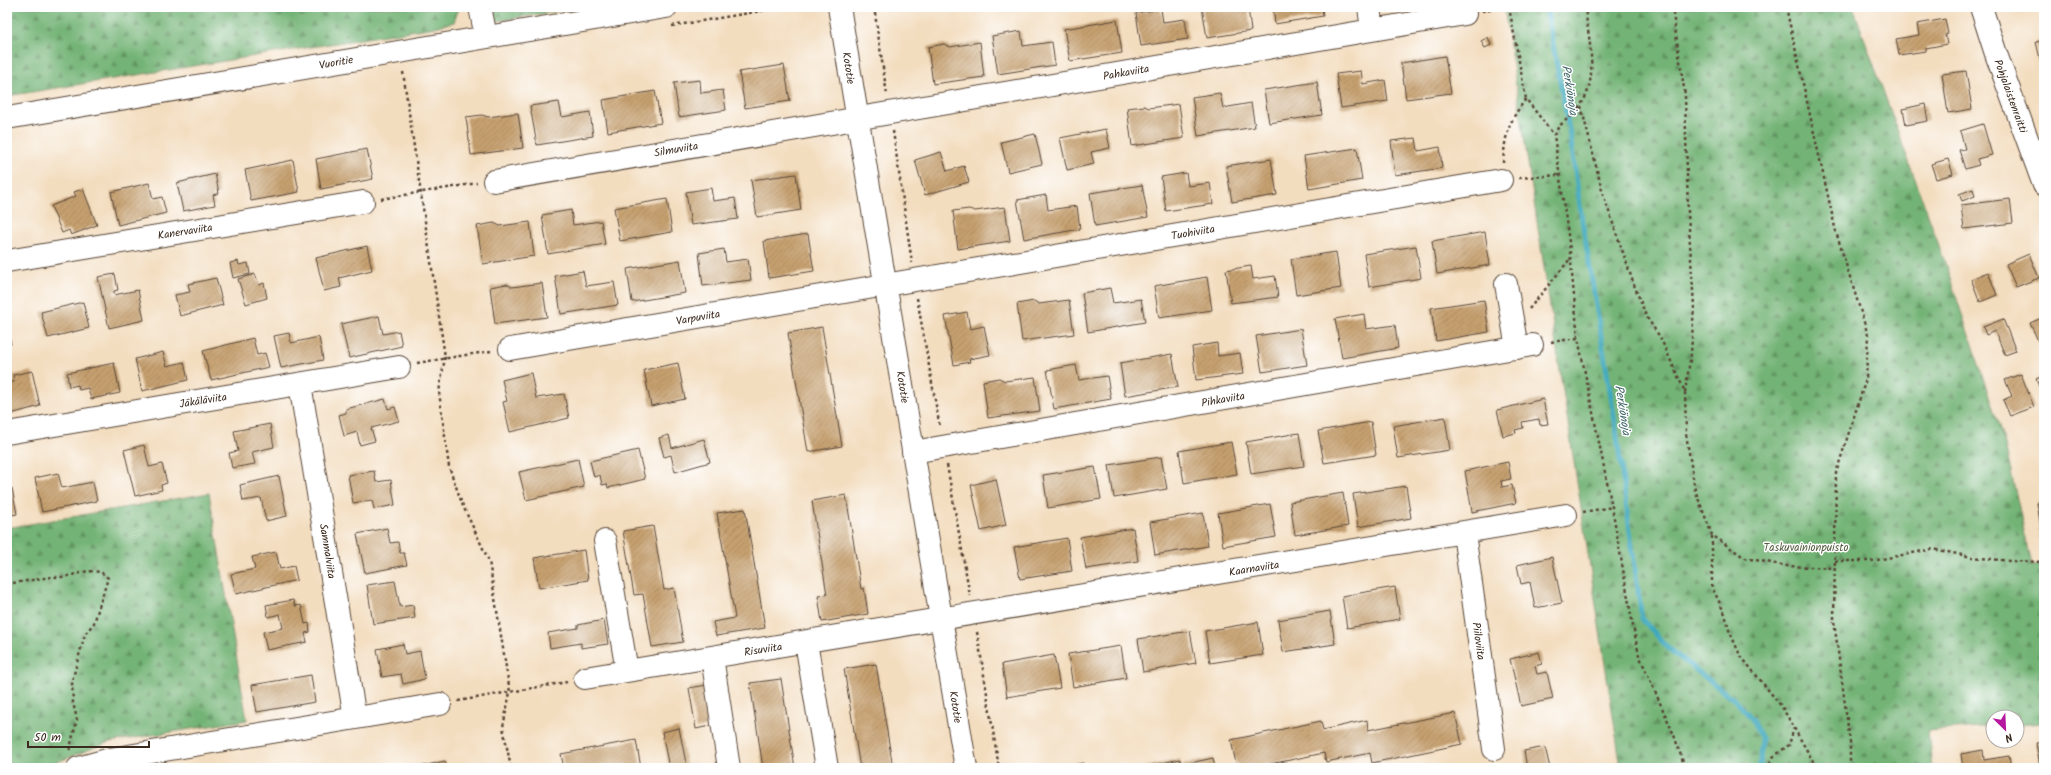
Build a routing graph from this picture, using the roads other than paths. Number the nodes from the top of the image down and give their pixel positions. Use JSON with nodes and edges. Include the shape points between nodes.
{"nodes":[{"id":1,"x":480,"y":7,"type":"edge"},
{"id":2,"x":666,"y":7,"type":"edge"},
{"id":3,"x":839,"y":7,"type":"edge"},
{"id":4,"x":1369,"y":7,"type":"edge"},
{"id":5,"x":1981,"y":7,"type":"edge"},
{"id":6,"x":1466,"y":14,"type":"dead end"},
{"id":7,"x":1372,"y":30,"type":"junction"},
{"id":8,"x":486,"y":37,"type":"junction"},
{"id":9,"x":7,"y":118,"type":"edge"},
{"id":10,"x":858,"y":118,"type":"junction"},
{"id":11,"x":1502,"y":180,"type":"road end"},
{"id":12,"x":494,"y":181,"type":"road end"},
{"id":13,"x":2044,"y":185,"type":"edge"},
{"id":14,"x":363,"y":202,"type":"road end"},
{"id":15,"x":7,"y":261,"type":"edge"},
{"id":16,"x":885,"y":284,"type":"junction"},
{"id":17,"x":1506,"y":284,"type":"dead end"},
{"id":18,"x":510,"y":349,"type":"road end"},
{"id":19,"x":399,"y":367,"type":"road end"},
{"id":20,"x":300,"y":384,"type":"junction"},
{"id":21,"x":7,"y":433,"type":"edge"},
{"id":22,"x":913,"y":452,"type":"junction"},
{"id":23,"x":1566,"y":515,"type":"road end"},
{"id":24,"x":1464,"y":533,"type":"junction"},
{"id":25,"x":605,"y":541,"type":"dead end"},
{"id":26,"x":941,"y":619,"type":"junction"},
{"id":27,"x":806,"y":642,"type":"junction"},
{"id":28,"x":712,"y":657,"type":"junction"},
{"id":29,"x":627,"y":671,"type":"junction"},
{"id":30,"x":585,"y":678,"type":"road end"},
{"id":31,"x":440,"y":704,"type":"road end"},
{"id":32,"x":355,"y":718,"type":"junction"},
{"id":33,"x":1494,"y":749,"type":"dead end"},
{"id":34,"x":73,"y":763,"type":"edge"},
{"id":35,"x":729,"y":768,"type":"edge"},
{"id":36,"x":827,"y":768,"type":"edge"},
{"id":37,"x":966,"y":768,"type":"edge"}],
"edges":[{"from":1,"to":8,"type":"street"},
{"from":2,"to":8,"type":"street","name":"Vuoritie"},
{"from":3,"to":10,"type":"street","name":"Kototie"},
{"from":4,"to":7,"type":"street"},
{"from":5,"to":13,"type":"street","name":"Pohjalaistenraitti"},
{"from":6,"to":7,"type":"street","name":"Pahkaviita"},
{"from":7,"to":10,"type":"street","name":"Pahkaviita"},
{"from":8,"to":9,"type":"street","name":"Vuoritie"},
{"from":10,"to":12,"type":"street","name":"Silmuviita"},
{"from":10,"to":16,"type":"street","name":"Kototie"},
{"from":11,"to":16,"type":"street","name":"Tuohiviita"},
{"from":14,"to":15,"type":"street","name":"Kanervaviita"},
{"from":16,"to":18,"type":"street","name":"Varpuviita"},
{"from":16,"to":22,"type":"street","name":"Kototie"},
{"from":17,"to":22,"type":"street","name":"Pihkaviita","via":[[1513,325],[1525,347]]},
{"from":19,"to":20,"type":"street","name":"Jäkäläviita"},
{"from":20,"to":21,"type":"street","name":"Jäkäläviita"},
{"from":20,"to":32,"type":"street","name":"Sammalviita"},
{"from":22,"to":26,"type":"street","name":"Kototie"},
{"from":23,"to":24,"type":"street","name":"Kaarnaviita"},
{"from":24,"to":26,"type":"street","name":"Kaarnaviita"},
{"from":24,"to":33,"type":"street","name":"Piiloviita"},
{"from":25,"to":29,"type":"street"},
{"from":26,"to":27,"type":"street","name":"Risuviita"},
{"from":26,"to":37,"type":"street","name":"Kototie"},
{"from":27,"to":28,"type":"street","name":"Risuviita"},
{"from":27,"to":36,"type":"street"},
{"from":28,"to":29,"type":"street","name":"Risuviita"},
{"from":28,"to":35,"type":"street"},
{"from":29,"to":30,"type":"street","name":"Risuviita"},
{"from":31,"to":32,"type":"street"},
{"from":32,"to":34,"type":"street"}]}
